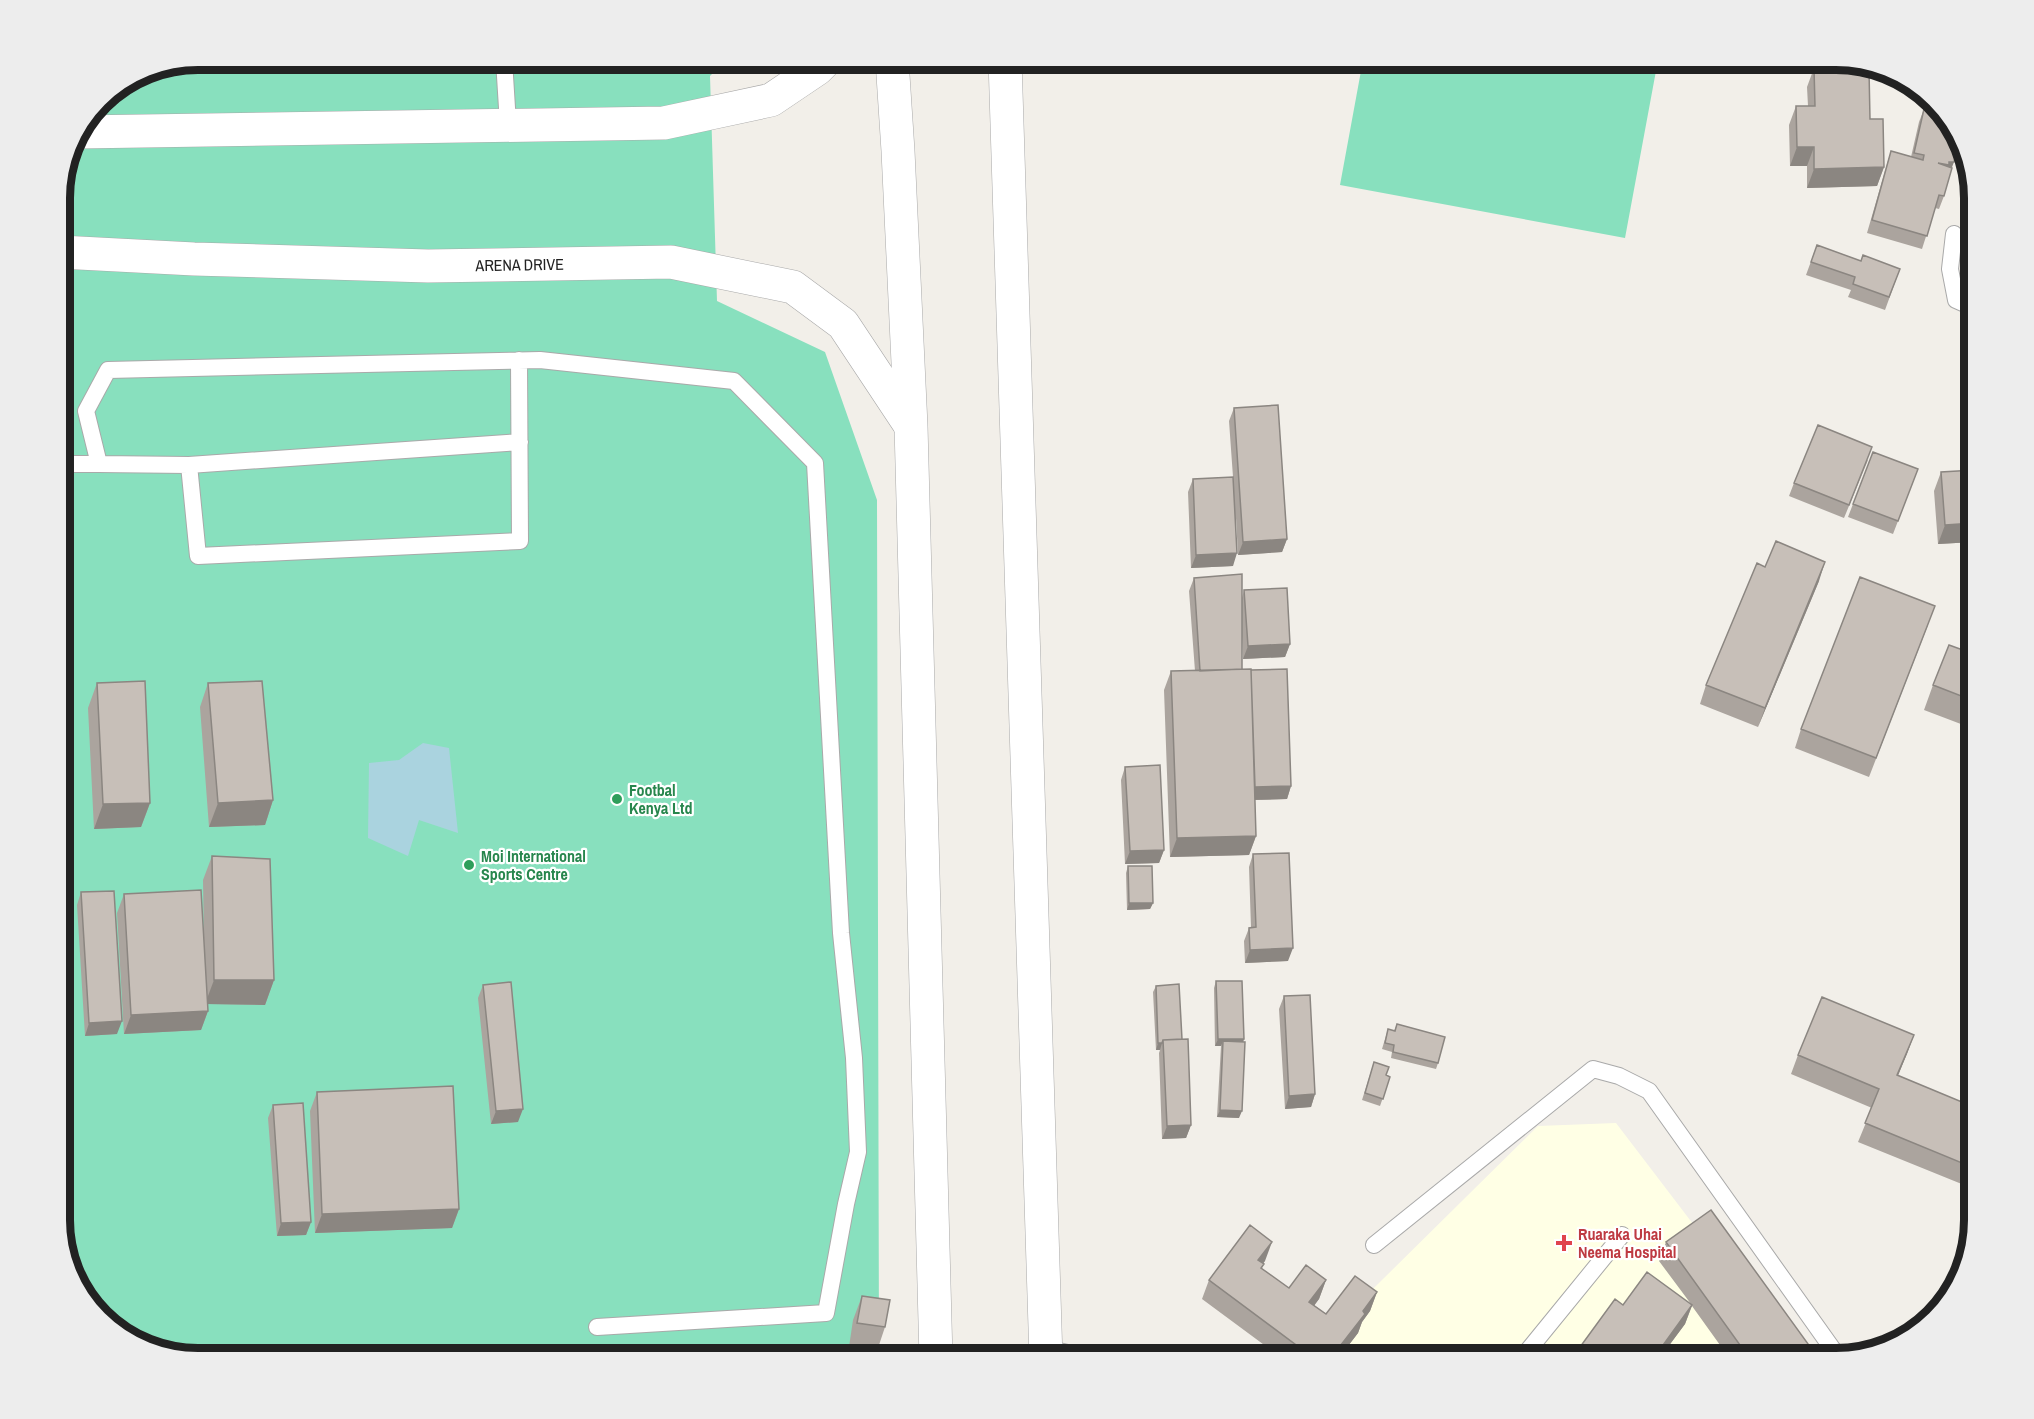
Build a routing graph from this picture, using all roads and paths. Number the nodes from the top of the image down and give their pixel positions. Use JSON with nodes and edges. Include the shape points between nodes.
{"nodes":[{"id":1,"x":505,"y":70,"type":"edge"},
{"id":2,"x":815,"y":70,"type":"edge"},
{"id":3,"x":893,"y":70,"type":"edge"},
{"id":4,"x":1005,"y":70,"type":"edge"},
{"id":5,"x":508,"y":124,"type":"junction"},
{"id":6,"x":89,"y":132,"type":"edge"},
{"id":7,"x":1954,"y":234,"type":"dead end"},
{"id":8,"x":71,"y":253,"type":"edge"},
{"id":9,"x":1964,"y":304,"type":"edge"},
{"id":10,"x":519,"y":360,"type":"junction"},
{"id":11,"x":911,"y":426,"type":"junction"},
{"id":12,"x":520,"y":442,"type":"junction"},
{"id":13,"x":71,"y":464,"type":"edge"},
{"id":14,"x":99,"y":464,"type":"junction"},
{"id":15,"x":189,"y":465,"type":"junction"},
{"id":16,"x":1622,"y":1235,"type":"dead end"},
{"id":17,"x":1374,"y":1245,"type":"dead end"},
{"id":18,"x":597,"y":1328,"type":"dead end"},
{"id":19,"x":936,"y":1348,"type":"edge"},
{"id":20,"x":1046,"y":1348,"type":"edge"},
{"id":21,"x":1530,"y":1348,"type":"edge"},
{"id":22,"x":1832,"y":1348,"type":"edge"}],
"edges":[{"from":1,"to":5,"type":"lane"},
{"from":2,"to":5,"type":"street","via":[[771,99],[663,123]]},
{"from":3,"to":11,"type":"street"},
{"from":4,"to":20,"type":"street"},
{"from":5,"to":6,"type":"street"},
{"from":7,"to":9,"type":"lane","via":[[1950,269],[1956,300]]},
{"from":8,"to":11,"type":"street","name":"ARENA DRIVE","via":[[428,266],[670,262],[793,286],[843,324]]},
{"from":10,"to":12,"type":"lane"},
{"from":10,"to":14,"type":"lane","via":[[108,370],[86,411]]},
{"from":10,"to":18,"type":"lane","via":[[734,381],[815,463],[841,933],[854,1058],[858,1152],[826,1313]]},
{"from":11,"to":19,"type":"street"},
{"from":12,"to":15,"type":"lane"},
{"from":12,"to":15,"type":"lane","via":[[520,541],[198,556]]},
{"from":13,"to":14,"type":"lane"},
{"from":14,"to":15,"type":"lane"},
{"from":16,"to":21,"type":"lane"},
{"from":17,"to":22,"type":"lane","via":[[1593,1069],[1619,1076],[1648,1091]]}]}
